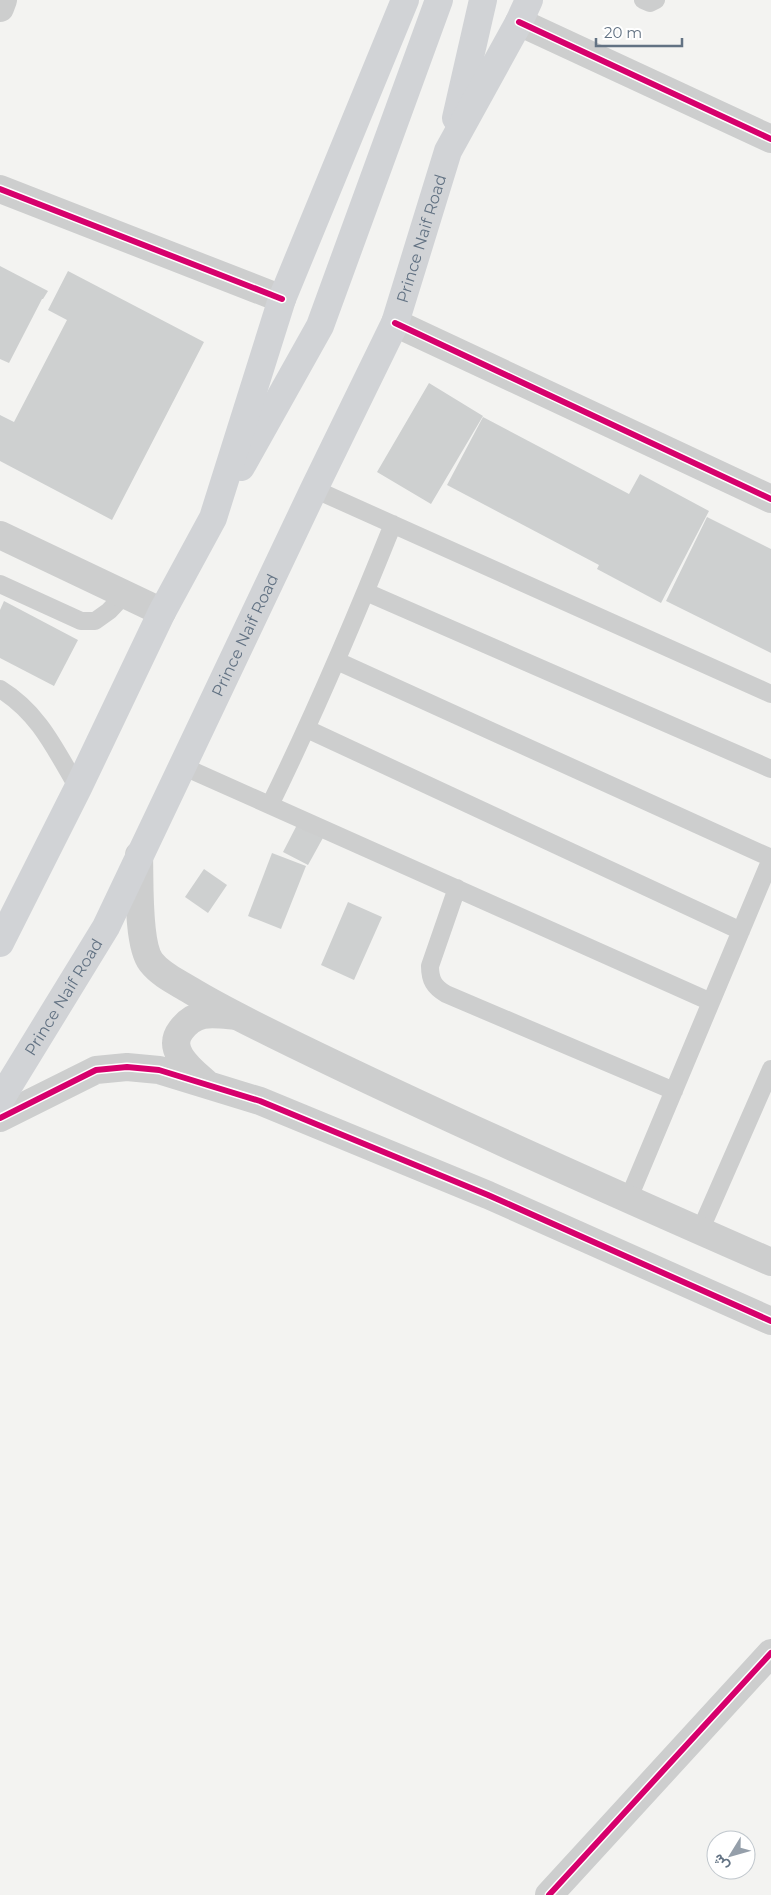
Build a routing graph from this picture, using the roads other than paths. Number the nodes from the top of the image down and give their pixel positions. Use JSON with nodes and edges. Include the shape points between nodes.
{"nodes":[{"id":1,"x":4,"y":0,"type":"edge"},
{"id":2,"x":405,"y":0,"type":"edge"},
{"id":3,"x":439,"y":0,"type":"edge"},
{"id":4,"x":483,"y":0,"type":"edge"},
{"id":5,"x":643,"y":0,"type":"edge"},
{"id":6,"x":656,"y":0,"type":"edge"},
{"id":7,"x":0,"y":8,"type":"edge"},
{"id":8,"x":524,"y":11,"type":"edge"},
{"id":9,"x":771,"y":140,"type":"edge"},
{"id":10,"x":448,"y":151,"type":"junction"},
{"id":11,"x":0,"y":189,"type":"edge"},
{"id":12,"x":282,"y":299,"type":"junction"},
{"id":13,"x":395,"y":324,"type":"junction"},
{"id":14,"x":314,"y":489,"type":"junction"},
{"id":15,"x":771,"y":499,"type":"edge"},
{"id":16,"x":213,"y":518,"type":"junction"},
{"id":17,"x":393,"y":524,"type":"junction"},
{"id":18,"x":0,"y":535,"type":"edge"},
{"id":19,"x":0,"y":584,"type":"edge"},
{"id":20,"x":366,"y":592,"type":"junction"},
{"id":21,"x":125,"y":594,"type":"junction"},
{"id":22,"x":162,"y":612,"type":"junction"},
{"id":23,"x":338,"y":661,"type":"junction"},
{"id":24,"x":0,"y":688,"type":"edge"},
{"id":25,"x":771,"y":694,"type":"edge"},
{"id":26,"x":307,"y":729,"type":"junction"},
{"id":27,"x":182,"y":766,"type":"junction"},
{"id":28,"x":771,"y":769,"type":"edge"},
{"id":29,"x":78,"y":788,"type":"junction"},
{"id":30,"x":270,"y":805,"type":"junction"},
{"id":31,"x":139,"y":856,"type":"junction"},
{"id":32,"x":771,"y":859,"type":"edge"},
{"id":33,"x":457,"y":888,"type":"junction"},
{"id":34,"x":741,"y":931,"type":"junction"},
{"id":35,"x":0,"y":943,"type":"edge"},
{"id":36,"x":712,"y":1002,"type":"junction"},
{"id":37,"x":236,"y":1016,"type":"junction"},
{"id":38,"x":771,"y":1069,"type":"edge"},
{"id":39,"x":208,"y":1085,"type":"junction"},
{"id":40,"x":674,"y":1091,"type":"junction"},
{"id":41,"x":0,"y":1100,"type":"edge"},
{"id":42,"x":0,"y":1118,"type":"edge"},
{"id":43,"x":628,"y":1200,"type":"junction"},
{"id":44,"x":700,"y":1231,"type":"junction"},
{"id":45,"x":771,"y":1262,"type":"edge"},
{"id":46,"x":771,"y":1321,"type":"edge"},
{"id":47,"x":771,"y":1653,"type":"edge"},
{"id":48,"x":549,"y":1895,"type":"edge"}],
"edges":[{"from":1,"to":7,"type":"street"},
{"from":2,"to":12,"type":"main road"},
{"from":3,"to":16,"type":"main road","via":[[320,326]]},
{"from":4,"to":10,"type":"main road","name":"Prince Naif Road"},
{"from":5,"to":6,"type":"lane","via":[[650,3]]},
{"from":8,"to":9,"type":"street"},
{"from":8,"to":10,"type":"main road","name":"Prince Naif Road"},
{"from":10,"to":13,"type":"main road","name":"Prince Naif Road"},
{"from":11,"to":12,"type":"street"},
{"from":12,"to":16,"type":"main road"},
{"from":13,"to":14,"type":"main road","name":"Prince Naif Road"},
{"from":13,"to":15,"type":"street"},
{"from":14,"to":17,"type":"lane"},
{"from":14,"to":27,"type":"main road","name":"Prince Naif Road"},
{"from":16,"to":22,"type":"main road"},
{"from":17,"to":20,"type":"lane"},
{"from":17,"to":25,"type":"lane"},
{"from":18,"to":21,"type":"street"},
{"from":19,"to":21,"type":"lane","via":[[80,621],[96,621]]},
{"from":20,"to":23,"type":"lane"},
{"from":20,"to":28,"type":"lane"},
{"from":21,"to":22,"type":"street"},
{"from":22,"to":29,"type":"main road"},
{"from":23,"to":26,"type":"lane"},
{"from":23,"to":32,"type":"lane"},
{"from":24,"to":29,"type":"lane","via":[[41,725]]},
{"from":26,"to":30,"type":"lane"},
{"from":26,"to":34,"type":"lane"},
{"from":27,"to":30,"type":"lane"},
{"from":27,"to":31,"type":"main road","name":"Prince Naif Road"},
{"from":29,"to":35,"type":"main road"},
{"from":30,"to":33,"type":"lane"},
{"from":31,"to":37,"type":"street","via":[[142,930],[150,961],[166,976]]},
{"from":31,"to":41,"type":"main road","name":"Prince Naif Road","via":[[106,927]]},
{"from":32,"to":34,"type":"lane"},
{"from":33,"to":36,"type":"lane"},
{"from":33,"to":40,"type":"lane","via":[[430,966],[430,977],[437,988]]},
{"from":34,"to":36,"type":"lane"},
{"from":36,"to":40,"type":"lane"},
{"from":37,"to":39,"type":"street","via":[[204,1014],[187,1021],[178,1034],[176,1048],[185,1064]]},
{"from":37,"to":43,"type":"street"},
{"from":38,"to":44,"type":"lane"},
{"from":39,"to":42,"type":"street","via":[[158,1070],[127,1067],[96,1070]]},
{"from":39,"to":46,"type":"street","via":[[260,1101],[488,1195]]},
{"from":40,"to":43,"type":"lane"},
{"from":43,"to":44,"type":"street"},
{"from":44,"to":45,"type":"street"},
{"from":47,"to":48,"type":"street"}]}
